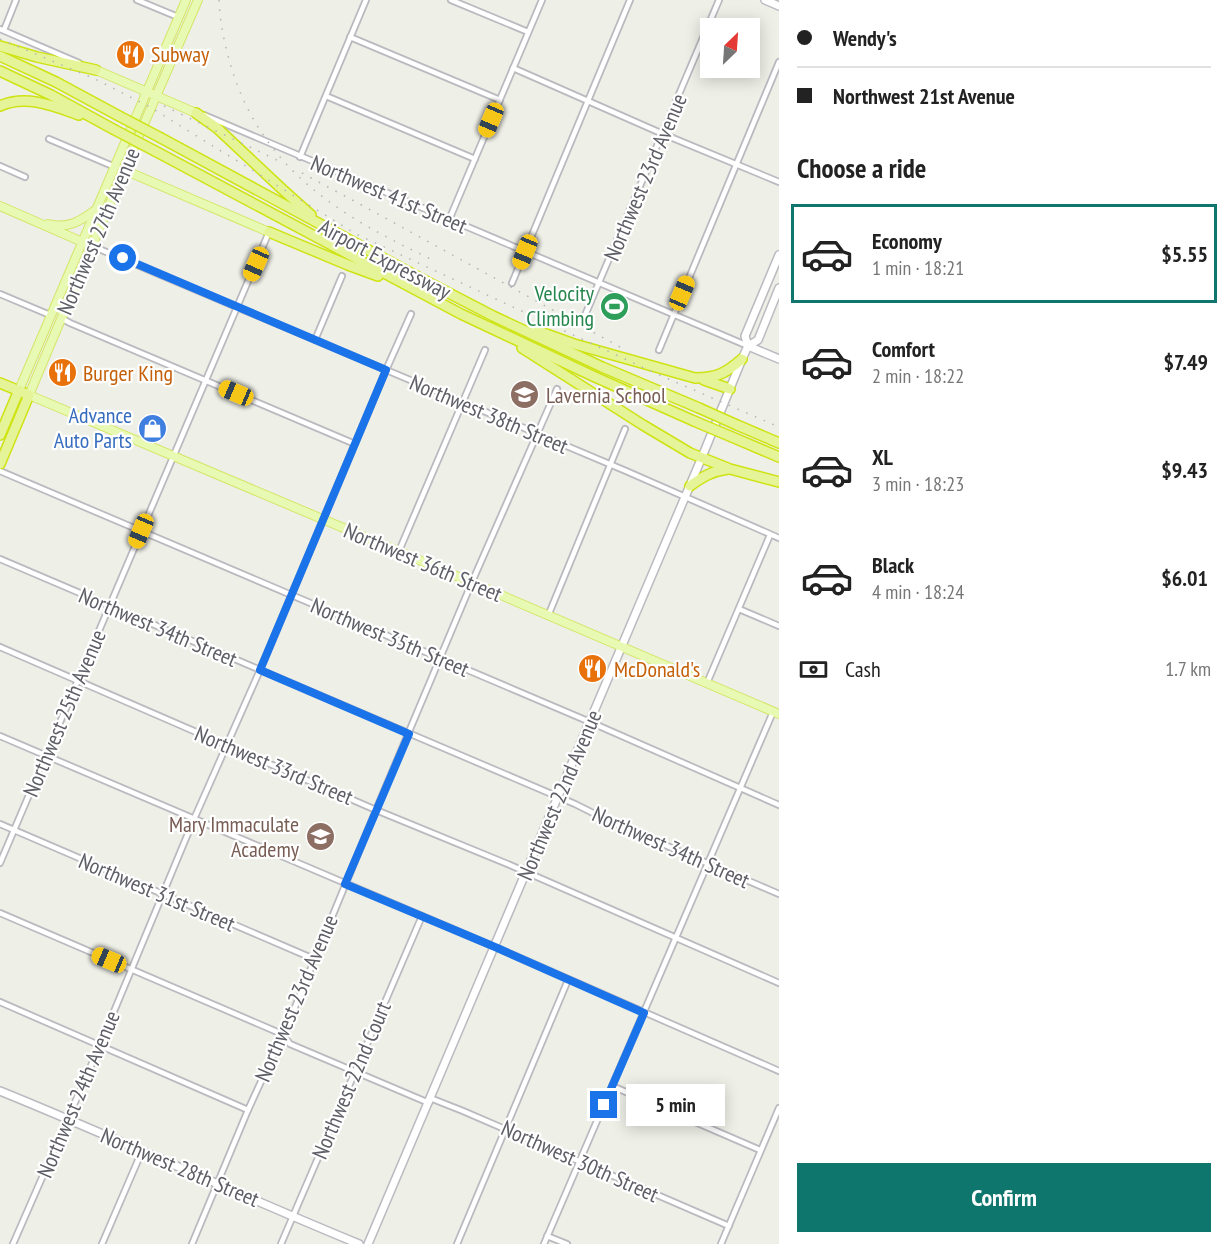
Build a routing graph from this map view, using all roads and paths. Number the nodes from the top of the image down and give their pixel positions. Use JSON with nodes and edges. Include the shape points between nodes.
{"nodes":[{"id":1,"x":16,"y":0,"type":"edge"},
{"id":2,"x":138,"y":0,"type":"edge"},
{"id":3,"x":186,"y":0,"type":"edge"},
{"id":4,"x":198,"y":0,"type":"edge"},
{"id":5,"x":366,"y":0,"type":"edge"},
{"id":6,"x":451,"y":0,"type":"edge"},
{"id":7,"x":542,"y":0,"type":"edge"},
{"id":8,"x":630,"y":0,"type":"edge"},
{"id":9,"x":719,"y":0,"type":"edge"},
{"id":10,"x":765,"y":0,"type":"edge"},
{"id":11,"x":779,"y":6,"type":"edge"},
{"id":12,"x":194,"y":10,"type":"junction"},
{"id":13,"x":178,"y":17,"type":"junction"},
{"id":14,"x":2,"y":30,"type":"edge"},
{"id":15,"x":528,"y":32,"type":"junction"},
{"id":16,"x":350,"y":36,"type":"junction"},
{"id":17,"x":180,"y":41,"type":"junction"},
{"id":18,"x":0,"y":46,"type":"edge"},
{"id":19,"x":0,"y":56,"type":"edge"},
{"id":20,"x":779,"y":62,"type":"edge"},
{"id":21,"x":513,"y":68,"type":"junction"},
{"id":22,"x":96,"y":70,"type":"junction"},
{"id":23,"x":0,"y":71,"type":"edge"},
{"id":24,"x":146,"y":92,"type":"junction"},
{"id":25,"x":156,"y":95,"type":"junction"},
{"id":26,"x":326,"y":96,"type":"junction"},
{"id":27,"x":500,"y":100,"type":"junction"},
{"id":28,"x":588,"y":100,"type":"junction"},
{"id":29,"x":0,"y":106,"type":"edge"},
{"id":30,"x":196,"y":113,"type":"junction"},
{"id":31,"x":113,"y":129,"type":"junction"},
{"id":32,"x":663,"y":134,"type":"junction"},
{"id":33,"x":49,"y":139,"type":"dead end"},
{"id":34,"x":300,"y":157,"type":"junction"},
{"id":35,"x":475,"y":159,"type":"junction"},
{"id":36,"x":736,"y":164,"type":"junction"},
{"id":37,"x":0,"y":166,"type":"edge"},
{"id":38,"x":115,"y":166,"type":"junction"},
{"id":39,"x":124,"y":170,"type":"junction"},
{"id":40,"x":25,"y":177,"type":"dead end"},
{"id":41,"x":779,"y":182,"type":"edge"},
{"id":42,"x":0,"y":206,"type":"edge"},
{"id":43,"x":95,"y":210,"type":"junction"},
{"id":44,"x":33,"y":219,"type":"junction"},
{"id":45,"x":449,"y":220,"type":"junction"},
{"id":46,"x":327,"y":228,"type":"junction"},
{"id":47,"x":269,"y":232,"type":"junction"},
{"id":48,"x":82,"y":242,"type":"junction"},
{"id":49,"x":92,"y":246,"type":"junction"},
{"id":50,"x":525,"y":252,"type":"junction"},
{"id":51,"x":779,"y":255,"type":"edge"},
{"id":52,"x":342,"y":276,"type":"dead end"},
{"id":53,"x":512,"y":283,"type":"dead end"},
{"id":54,"x":599,"y":283,"type":"junction"},
{"id":55,"x":766,"y":283,"type":"junction"},
{"id":56,"x":409,"y":288,"type":"junction"},
{"id":57,"x":779,"y":289,"type":"edge"},
{"id":58,"x":0,"y":294,"type":"edge"},
{"id":59,"x":58,"y":296,"type":"junction"},
{"id":60,"x":237,"y":307,"type":"junction"},
{"id":61,"x":411,"y":314,"type":"dead end"},
{"id":62,"x":673,"y":314,"type":"junction"},
{"id":63,"x":50,"y":315,"type":"junction"},
{"id":64,"x":493,"y":316,"type":"junction"},
{"id":65,"x":61,"y":318,"type":"junction"},
{"id":66,"x":583,"y":320,"type":"dead end"},
{"id":67,"x":506,"y":336,"type":"junction"},
{"id":68,"x":315,"y":340,"type":"junction"},
{"id":69,"x":748,"y":346,"type":"junction"},
{"id":70,"x":484,"y":350,"type":"dead end"},
{"id":71,"x":658,"y":350,"type":"dead end"},
{"id":72,"x":742,"y":359,"type":"junction"},
{"id":73,"x":779,"y":359,"type":"edge"},
{"id":74,"x":386,"y":370,"type":"junction"},
{"id":75,"x":695,"y":378,"type":"junction"},
{"id":76,"x":206,"y":381,"type":"junction"},
{"id":77,"x":0,"y":382,"type":"edge"},
{"id":78,"x":557,"y":389,"type":"dead end"},
{"id":79,"x":730,"y":389,"type":"junction"},
{"id":80,"x":19,"y":390,"type":"junction"},
{"id":81,"x":29,"y":395,"type":"junction"},
{"id":82,"x":462,"y":402,"type":"junction"},
{"id":83,"x":625,"y":429,"type":"dead end"},
{"id":84,"x":538,"y":434,"type":"junction"},
{"id":85,"x":0,"y":435,"type":"edge"},
{"id":86,"x":779,"y":443,"type":"edge"},
{"id":87,"x":355,"y":444,"type":"junction"},
{"id":88,"x":174,"y":455,"type":"junction"},
{"id":89,"x":702,"y":457,"type":"junction"},
{"id":90,"x":779,"y":458,"type":"edge"},
{"id":91,"x":0,"y":464,"type":"edge"},
{"id":92,"x":610,"y":465,"type":"junction"},
{"id":93,"x":730,"y":469,"type":"junction"},
{"id":94,"x":0,"y":471,"type":"edge"},
{"id":95,"x":779,"y":482,"type":"edge"},
{"id":96,"x":690,"y":486,"type":"junction"},
{"id":97,"x":685,"y":497,"type":"junction"},
{"id":98,"x":323,"y":519,"type":"junction"},
{"id":99,"x":141,"y":531,"type":"junction"},
{"id":100,"x":770,"y":534,"type":"junction"},
{"id":101,"x":779,"y":538,"type":"edge"},
{"id":102,"x":399,"y":551,"type":"junction"},
{"id":103,"x":0,"y":559,"type":"edge"},
{"id":104,"x":472,"y":582,"type":"junction"},
{"id":105,"x":291,"y":596,"type":"junction"},
{"id":106,"x":109,"y":606,"type":"junction"},
{"id":107,"x":739,"y":609,"type":"junction"},
{"id":108,"x":548,"y":616,"type":"junction"},
{"id":109,"x":779,"y":626,"type":"edge"},
{"id":110,"x":0,"y":647,"type":"edge"},
{"id":111,"x":622,"y":647,"type":"junction"},
{"id":112,"x":441,"y":659,"type":"junction"},
{"id":113,"x":260,"y":670,"type":"junction"},
{"id":114,"x":78,"y":681,"type":"junction"},
{"id":115,"x":707,"y":683,"type":"junction"},
{"id":116,"x":776,"y":713,"type":"edge"},
{"id":117,"x":590,"y":722,"type":"junction"},
{"id":118,"x":409,"y":734,"type":"junction"},
{"id":119,"x":0,"y":736,"type":"edge"},
{"id":120,"x":226,"y":745,"type":"junction"},
{"id":121,"x":46,"y":756,"type":"junction"},
{"id":122,"x":740,"y":788,"type":"junction"},
{"id":123,"x":558,"y":797,"type":"junction"},
{"id":124,"x":779,"y":805,"type":"edge"},
{"id":125,"x":376,"y":810,"type":"junction"},
{"id":126,"x":194,"y":819,"type":"junction"},
{"id":127,"x":0,"y":824,"type":"edge"},
{"id":128,"x":14,"y":830,"type":"junction"},
{"id":129,"x":0,"y":863,"type":"edge"},
{"id":130,"x":707,"y":863,"type":"junction"},
{"id":131,"x":526,"y":872,"type":"junction"},
{"id":132,"x":345,"y":884,"type":"junction"},
{"id":133,"x":163,"y":894,"type":"junction"},
{"id":134,"x":779,"y":894,"type":"edge"},
{"id":135,"x":0,"y":913,"type":"edge"},
{"id":136,"x":422,"y":916,"type":"junction"},
{"id":137,"x":675,"y":937,"type":"junction"},
{"id":138,"x":495,"y":947,"type":"junction"},
{"id":139,"x":314,"y":958,"type":"junction"},
{"id":140,"x":131,"y":969,"type":"junction"},
{"id":141,"x":568,"y":980,"type":"junction"},
{"id":142,"x":779,"y":982,"type":"edge"},
{"id":143,"x":0,"y":1002,"type":"edge"},
{"id":144,"x":644,"y":1013,"type":"junction"},
{"id":145,"x":282,"y":1034,"type":"junction"},
{"id":146,"x":100,"y":1045,"type":"junction"},
{"id":147,"x":779,"y":1071,"type":"edge"},
{"id":148,"x":355,"y":1072,"type":"junction"},
{"id":149,"x":612,"y":1086,"type":"junction"},
{"id":150,"x":0,"y":1091,"type":"edge"},
{"id":151,"x":430,"y":1100,"type":"junction"},
{"id":152,"x":779,"y":1108,"type":"edge"},
{"id":153,"x":248,"y":1110,"type":"junction"},
{"id":154,"x":67,"y":1118,"type":"junction"},
{"id":155,"x":506,"y":1129,"type":"junction"},
{"id":156,"x":760,"y":1150,"type":"junction"},
{"id":157,"x":142,"y":1151,"type":"junction"},
{"id":158,"x":579,"y":1161,"type":"junction"},
{"id":159,"x":218,"y":1184,"type":"junction"},
{"id":160,"x":293,"y":1216,"type":"junction"},
{"id":161,"x":729,"y":1226,"type":"junction"},
{"id":162,"x":548,"y":1236,"type":"junction"},
{"id":163,"x":13,"y":1244,"type":"edge"},
{"id":164,"x":102,"y":1244,"type":"edge"},
{"id":165,"x":192,"y":1244,"type":"edge"},
{"id":166,"x":281,"y":1244,"type":"edge"},
{"id":167,"x":359,"y":1244,"type":"edge"},
{"id":168,"x":368,"y":1244,"type":"edge"},
{"id":169,"x":457,"y":1244,"type":"edge"},
{"id":170,"x":544,"y":1244,"type":"edge"},
{"id":171,"x":567,"y":1244,"type":"edge"},
{"id":172,"x":722,"y":1244,"type":"edge"}],
"edges":[{"from":1,"to":14,"type":"street"},
{"from":2,"to":13,"type":"street"},
{"from":3,"to":13,"type":"main road","name":"Northwest 27th Avenue"},
{"from":4,"to":12,"type":"main road","name":"Northwest 27th Avenue"},
{"from":5,"to":16,"type":"street"},
{"from":6,"to":15,"type":"street"},
{"from":7,"to":15,"type":"street"},
{"from":8,"to":28,"type":"street"},
{"from":9,"to":32,"type":"street","name":"Northwest 23rd Avenue"},
{"from":10,"to":11,"type":"main road"},
{"from":12,"to":13,"type":"main road"},
{"from":12,"to":17,"type":"main road","name":"Northwest 27th Avenue"},
{"from":13,"to":17,"type":"main road"},
{"from":13,"to":24,"type":"main road","name":"Northwest 27th Avenue"},
{"from":14,"to":22,"type":"street","name":"Northwest 41st Street"},
{"from":15,"to":21,"type":"street"},
{"from":16,"to":26,"type":"street"},
{"from":16,"to":27,"type":"street"},
{"from":17,"to":25,"type":"main road","name":"Northwest 27th Avenue"},
{"from":18,"to":22,"type":"highway"},
{"from":19,"to":46,"type":"highway","name":"Airport Expressway","bridge":true,"via":[[56,82]]},
{"from":20,"to":36,"type":"street"},
{"from":21,"to":27,"type":"street"},
{"from":21,"to":28,"type":"street"},
{"from":22,"to":24,"type":"main road","name":"Northwest 41st Street"},
{"from":23,"to":31,"type":"highway","name":"Airport Expressway"},
{"from":24,"to":25,"type":"main road","name":"Northwest 41st Street"},
{"from":24,"to":38,"type":"main road","name":"Northwest 27th Avenue"},
{"from":25,"to":30,"type":"main road","name":"Northwest 41st Street"},
{"from":25,"to":39,"type":"main road","name":"Northwest 27th Avenue"},
{"from":26,"to":34,"type":"street"},
{"from":26,"to":35,"type":"street"},
{"from":27,"to":35,"type":"street"},
{"from":28,"to":32,"type":"street"},
{"from":28,"to":50,"type":"street"},
{"from":29,"to":31,"type":"highway","via":[[32,101]]},
{"from":30,"to":34,"type":"street","name":"Northwest 41st Street"},
{"from":30,"to":46,"type":"highway"},
{"from":31,"to":56,"type":"highway","name":"Airport Expressway","bridge":true},
{"from":32,"to":36,"type":"street"},
{"from":32,"to":54,"type":"street","name":"Northwest 23rd Avenue"},
{"from":33,"to":38,"type":"street"},
{"from":34,"to":45,"type":"street","name":"Northwest 41st Street"},
{"from":35,"to":45,"type":"street"},
{"from":36,"to":41,"type":"street"},
{"from":36,"to":62,"type":"street"},
{"from":37,"to":40,"type":"street"},
{"from":38,"to":39,"type":"street"},
{"from":38,"to":43,"type":"main road","name":"Northwest 27th Avenue"},
{"from":39,"to":47,"type":"main road"},
{"from":39,"to":49,"type":"main road","name":"Northwest 27th Avenue"},
{"from":42,"to":44,"type":"main road","name":"Northwest 38th Street"},
{"from":43,"to":44,"type":"main road","via":[[67,226]]},
{"from":43,"to":48,"type":"main road","name":"Northwest 27th Avenue"},
{"from":44,"to":48,"type":"main road","name":"Northwest 38th Street"},
{"from":45,"to":50,"type":"street","name":"Northwest 41st Street"},
{"from":46,"to":64,"type":"highway","name":"Airport Expressway"},
{"from":47,"to":56,"type":"highway"},
{"from":47,"to":60,"type":"street","name":"Northwest 25th Avenue"},
{"from":48,"to":49,"type":"main road","name":"Northwest 38th Street"},
{"from":48,"to":59,"type":"main road","name":"Northwest 27th Avenue"},
{"from":49,"to":60,"type":"street","name":"Northwest 38th Street"},
{"from":49,"to":65,"type":"main road","name":"Northwest 27th Avenue"},
{"from":50,"to":53,"type":"street"},
{"from":50,"to":54,"type":"street","name":"Northwest 41st Street"},
{"from":51,"to":55,"type":"main road","name":"Northwest 22nd Avenue"},
{"from":52,"to":68,"type":"street"},
{"from":54,"to":62,"type":"street","name":"Northwest 41st Street"},
{"from":54,"to":66,"type":"street","name":"Northwest 23rd Avenue"},
{"from":55,"to":57,"type":"street"},
{"from":55,"to":69,"type":"main road","name":"Northwest 22nd Avenue","via":[[745,336]]},
{"from":56,"to":67,"type":"highway","name":"Airport Expressway"},
{"from":57,"to":69,"type":"main road","name":"Northwest 22nd Avenue","via":[[758,340]]},
{"from":58,"to":63,"type":"street"},
{"from":59,"to":63,"type":"main road","name":"Northwest 27th Avenue"},
{"from":59,"to":65,"type":"main road"},
{"from":60,"to":68,"type":"street","name":"Northwest 38th Street"},
{"from":60,"to":76,"type":"street","name":"Northwest 25th Avenue"},
{"from":61,"to":74,"type":"street","name":"Northwest 24th Avenue"},
{"from":62,"to":69,"type":"street","name":"Northwest 41st Street"},
{"from":62,"to":71,"type":"street"},
{"from":63,"to":80,"type":"main road","name":"Northwest 27th Avenue"},
{"from":64,"to":75,"type":"highway","via":[[574,344]]},
{"from":64,"to":86,"type":"highway","name":"Airport Expressway","bridge":true},
{"from":65,"to":76,"type":"street"},
{"from":65,"to":81,"type":"main road","name":"Northwest 27th Avenue"},
{"from":67,"to":89,"type":"highway","via":[[643,425]]},
{"from":67,"to":90,"type":"highway","name":"Airport Expressway","bridge":true},
{"from":68,"to":74,"type":"street","name":"Northwest 38th Street"},
{"from":69,"to":72,"type":"main road","name":"Northwest 22nd Avenue"},
{"from":69,"to":73,"type":"main road","name":"Northwest 41st Street"},
{"from":70,"to":82,"type":"street"},
{"from":72,"to":75,"type":"highway","via":[[719,375]]},
{"from":72,"to":79,"type":"main road","name":"Northwest 22nd Avenue"},
{"from":74,"to":82,"type":"street","name":"Northwest 38th Street"},
{"from":74,"to":87,"type":"street","name":"Northwest 24th Avenue"},
{"from":75,"to":79,"type":"highway"},
{"from":76,"to":87,"type":"street"},
{"from":76,"to":88,"type":"street","name":"Northwest 25th Avenue"},
{"from":77,"to":80,"type":"highway","name":"Northwest 36th Street"},
{"from":78,"to":84,"type":"street","name":"Northwest 23rd Avenue"},
{"from":79,"to":89,"type":"main road","name":"Northwest 22nd Avenue"},
{"from":80,"to":81,"type":"highway","name":"Northwest 36th Street"},
{"from":80,"to":85,"type":"highway","name":"Northwest 27th Avenue"},
{"from":81,"to":88,"type":"main road","name":"Northwest 36th Street"},
{"from":81,"to":91,"type":"highway","name":"Northwest 27th Avenue"},
{"from":82,"to":84,"type":"street","name":"Northwest 38th Street"},
{"from":82,"to":102,"type":"street"},
{"from":83,"to":92,"type":"street"},
{"from":84,"to":92,"type":"street","name":"Northwest 38th Street"},
{"from":84,"to":104,"type":"street","name":"Northwest 23rd Avenue"},
{"from":87,"to":98,"type":"street","name":"Northwest 24th Avenue"},
{"from":88,"to":98,"type":"main road","name":"Northwest 36th Street"},
{"from":88,"to":99,"type":"street","name":"Northwest 25th Avenue"},
{"from":89,"to":93,"type":"highway"},
{"from":89,"to":96,"type":"main road","name":"Northwest 22nd Avenue"},
{"from":92,"to":97,"type":"street","name":"Northwest 38th Street"},
{"from":92,"to":108,"type":"street"},
{"from":93,"to":95,"type":"highway"},
{"from":93,"to":96,"type":"highway","via":[[711,472]]},
{"from":94,"to":99,"type":"street","name":"Northwest 35th Street"},
{"from":96,"to":97,"type":"main road","name":"Northwest 22nd Avenue"},
{"from":97,"to":100,"type":"street","name":"Northwest 38th Street"},
{"from":97,"to":111,"type":"main road","name":"Northwest 22nd Avenue"},
{"from":98,"to":102,"type":"main road","name":"Northwest 36th Street"},
{"from":98,"to":105,"type":"street","name":"Northwest 24th Avenue"},
{"from":99,"to":105,"type":"street","name":"Northwest 35th Street"},
{"from":99,"to":106,"type":"street","name":"Northwest 25th Avenue"},
{"from":100,"to":101,"type":"street","name":"Northwest 38th Street"},
{"from":100,"to":107,"type":"street"},
{"from":102,"to":104,"type":"main road","name":"Northwest 36th Street"},
{"from":103,"to":106,"type":"street","name":"Northwest 34th Street"},
{"from":104,"to":108,"type":"main road","name":"Northwest 36th Street"},
{"from":104,"to":112,"type":"street","name":"Northwest 23rd Avenue"},
{"from":105,"to":112,"type":"street","name":"Northwest 35th Street"},
{"from":105,"to":113,"type":"street","name":"Northwest 24th Avenue"},
{"from":106,"to":113,"type":"street","name":"Northwest 34th Street"},
{"from":106,"to":114,"type":"street","name":"Northwest 25th Avenue"},
{"from":107,"to":109,"type":"street"},
{"from":107,"to":115,"type":"street"},
{"from":108,"to":111,"type":"main road","name":"Northwest 36th Street"},
{"from":110,"to":114,"type":"street","name":"Northwest 33rd Street"},
{"from":111,"to":115,"type":"main road","name":"Northwest 36th Street"},
{"from":111,"to":117,"type":"main road","name":"Northwest 22nd Avenue"},
{"from":112,"to":117,"type":"street","name":"Northwest 35th Street"},
{"from":112,"to":118,"type":"street","name":"Northwest 23rd Avenue"},
{"from":113,"to":118,"type":"street","name":"Northwest 34th Street"},
{"from":113,"to":120,"type":"street","name":"Northwest 24th Avenue"},
{"from":114,"to":120,"type":"street","name":"Northwest 33rd Street"},
{"from":114,"to":121,"type":"street","name":"Northwest 25th Avenue"},
{"from":115,"to":116,"type":"main road","name":"Northwest 36th Street"},
{"from":116,"to":122,"type":"street"},
{"from":117,"to":122,"type":"street","name":"Northwest 35th Street"},
{"from":117,"to":123,"type":"main road","name":"Northwest 22nd Avenue"},
{"from":118,"to":123,"type":"street","name":"Northwest 34th Street"},
{"from":118,"to":125,"type":"street","name":"Northwest 23rd Avenue"},
{"from":119,"to":121,"type":"street"},
{"from":120,"to":125,"type":"street","name":"Northwest 33rd Street"},
{"from":120,"to":126,"type":"street","name":"Northwest 24th Avenue"},
{"from":121,"to":126,"type":"street"},
{"from":121,"to":128,"type":"street","name":"Northwest 25th Avenue"},
{"from":122,"to":124,"type":"street","name":"Northwest 35th Street"},
{"from":122,"to":130,"type":"street"},
{"from":123,"to":130,"type":"street","name":"Northwest 34th Street"},
{"from":123,"to":131,"type":"main road","name":"Northwest 22nd Avenue"},
{"from":125,"to":131,"type":"street","name":"Northwest 33rd Street"},
{"from":125,"to":132,"type":"street","name":"Northwest 23rd Avenue"},
{"from":126,"to":132,"type":"street"},
{"from":126,"to":133,"type":"street","name":"Northwest 24th Avenue"},
{"from":127,"to":128,"type":"street","name":"Northwest 31st Street"},
{"from":128,"to":129,"type":"street","name":"Northwest 25th Avenue"},
{"from":128,"to":133,"type":"street","name":"Northwest 31st Street"},
{"from":130,"to":134,"type":"street","name":"Northwest 34th Street"},
{"from":130,"to":137,"type":"street"},
{"from":131,"to":137,"type":"street","name":"Northwest 33rd Street"},
{"from":131,"to":138,"type":"main road","name":"Northwest 22nd Avenue"},
{"from":132,"to":136,"type":"street"},
{"from":132,"to":139,"type":"street","name":"Northwest 23rd Avenue"},
{"from":133,"to":139,"type":"street","name":"Northwest 31st Street"},
{"from":133,"to":140,"type":"street","name":"Northwest 24th Avenue"},
{"from":135,"to":140,"type":"street","name":"Northwest 30th Street"},
{"from":136,"to":138,"type":"street"},
{"from":136,"to":148,"type":"street","name":"Northwest 22nd Court"},
{"from":137,"to":142,"type":"street","name":"Northwest 33rd Street"},
{"from":137,"to":144,"type":"street"},
{"from":138,"to":141,"type":"street"},
{"from":138,"to":151,"type":"main road","name":"Northwest 22nd Avenue"},
{"from":139,"to":145,"type":"street","name":"Northwest 23rd Avenue"},
{"from":140,"to":145,"type":"street","name":"Northwest 30th Street"},
{"from":140,"to":146,"type":"street","name":"Northwest 24th Avenue"},
{"from":141,"to":144,"type":"street"},
{"from":141,"to":155,"type":"street"},
{"from":143,"to":146,"type":"street"},
{"from":144,"to":147,"type":"street"},
{"from":144,"to":149,"type":"street"},
{"from":145,"to":148,"type":"street","name":"Northwest 30th Street","via":[[290,1044]]},
{"from":145,"to":153,"type":"street","name":"Northwest 23rd Avenue"},
{"from":146,"to":153,"type":"street"},
{"from":146,"to":154,"type":"street","name":"Northwest 24th Avenue"},
{"from":148,"to":151,"type":"street","name":"Northwest 30th Street"},
{"from":148,"to":160,"type":"street","name":"Northwest 22nd Court"},
{"from":149,"to":156,"type":"street"},
{"from":149,"to":158,"type":"street"},
{"from":150,"to":154,"type":"main road","name":"Northwest 28th Street"},
{"from":151,"to":155,"type":"street","name":"Northwest 30th Street"},
{"from":151,"to":168,"type":"main road","name":"Northwest 22nd Avenue"},
{"from":152,"to":156,"type":"street"},
{"from":153,"to":159,"type":"street","name":"Northwest 23rd Avenue"},
{"from":154,"to":157,"type":"main road","name":"Northwest 28th Street"},
{"from":154,"to":163,"type":"street","name":"Northwest 24th Avenue"},
{"from":155,"to":158,"type":"street","name":"Northwest 30th Street"},
{"from":155,"to":169,"type":"street"},
{"from":156,"to":161,"type":"street"},
{"from":157,"to":159,"type":"main road","name":"Northwest 28th Street"},
{"from":157,"to":164,"type":"street"},
{"from":158,"to":161,"type":"street","name":"Northwest 30th Street"},
{"from":158,"to":162,"type":"street"},
{"from":159,"to":160,"type":"main road","name":"Northwest 28th Street"},
{"from":159,"to":165,"type":"street","name":"Northwest 23rd Avenue"},
{"from":160,"to":166,"type":"street","name":"Northwest 22nd Court"},
{"from":160,"to":167,"type":"main road","name":"Northwest 28th Street"},
{"from":161,"to":172,"type":"street"},
{"from":162,"to":170,"type":"street"},
{"from":162,"to":171,"type":"street"}]}
